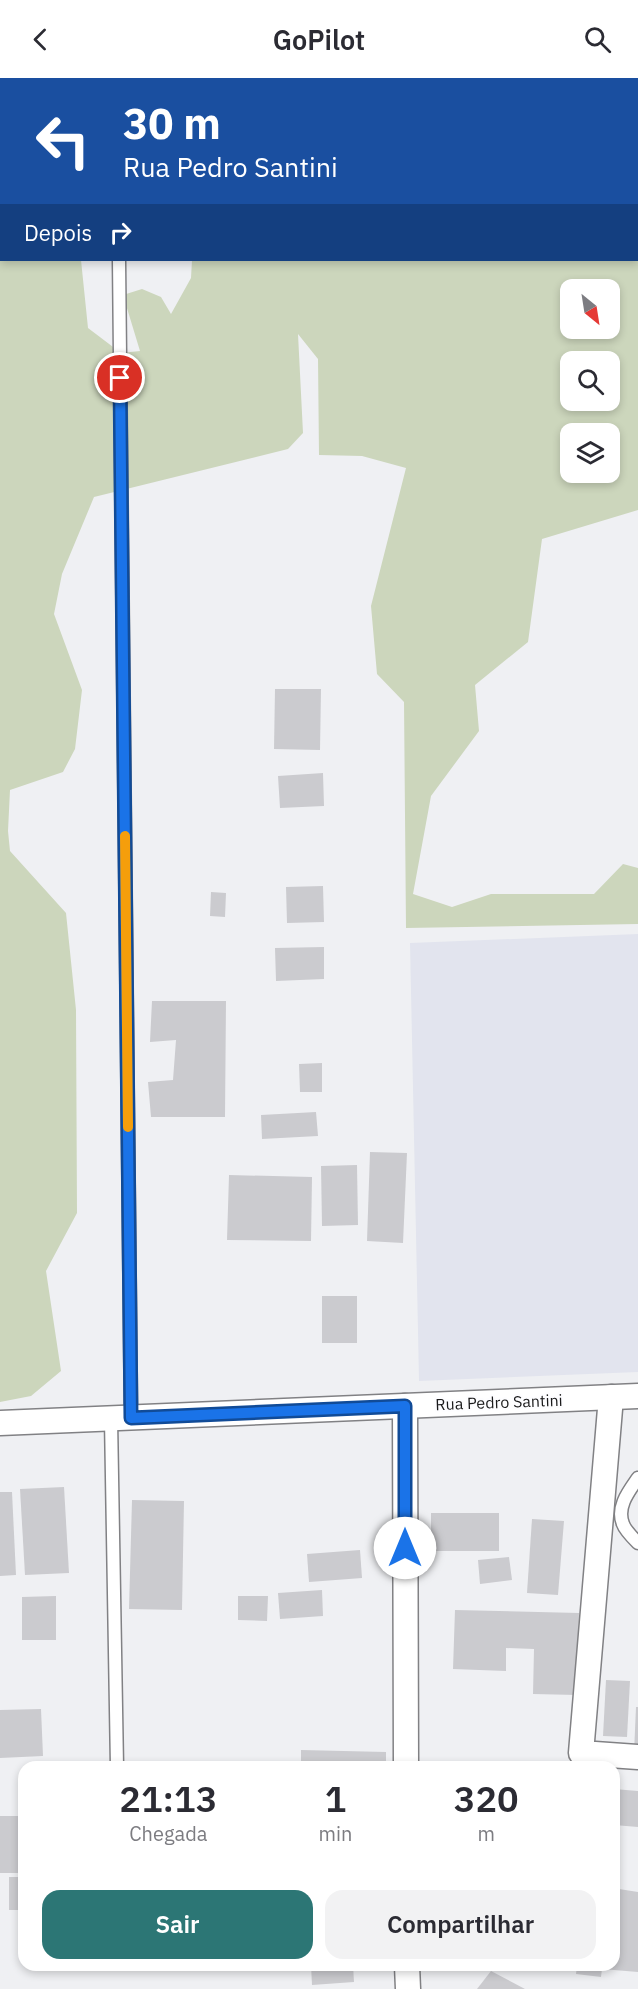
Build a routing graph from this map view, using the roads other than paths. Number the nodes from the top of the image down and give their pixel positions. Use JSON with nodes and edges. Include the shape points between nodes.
{"nodes":[{"id":1,"x":119,"y":261,"type":"edge"},
{"id":2,"x":638,"y":1396,"type":"edge"},
{"id":3,"x":611,"y":1397,"type":"junction"},
{"id":4,"x":405,"y":1406,"type":"junction"},
{"id":5,"x":121,"y":1418,"type":"junction"},
{"id":6,"x":0,"y":1423,"type":"edge"},
{"id":7,"x":638,"y":1478,"type":"edge"},
{"id":8,"x":638,"y":1544,"type":"edge"},
{"id":9,"x":638,"y":1757,"type":"edge"},
{"id":10,"x":117,"y":1761,"type":"edge"},
{"id":11,"x":406,"y":1761,"type":"edge"},
{"id":12,"x":407,"y":1971,"type":"edge"},
{"id":13,"x":408,"y":1989,"type":"edge"}],
"edges":[{"from":1,"to":5,"type":"lane"},
{"from":2,"to":3,"type":"street","name":"Rua Pedro Santini"},
{"from":3,"to":4,"type":"street","name":"Rua Pedro Santini"},
{"from":3,"to":9,"type":"street","via":[[581,1753]]},
{"from":4,"to":5,"type":"street","name":"Rua Pedro Santini"},
{"from":4,"to":11,"type":"street"},
{"from":5,"to":6,"type":"street","name":"Rua Pedro Santini"},
{"from":5,"to":10,"type":"lane"},
{"from":7,"to":8,"type":"lane","via":[[621,1512],[623,1524]]},
{"from":12,"to":13,"type":"street"}]}
